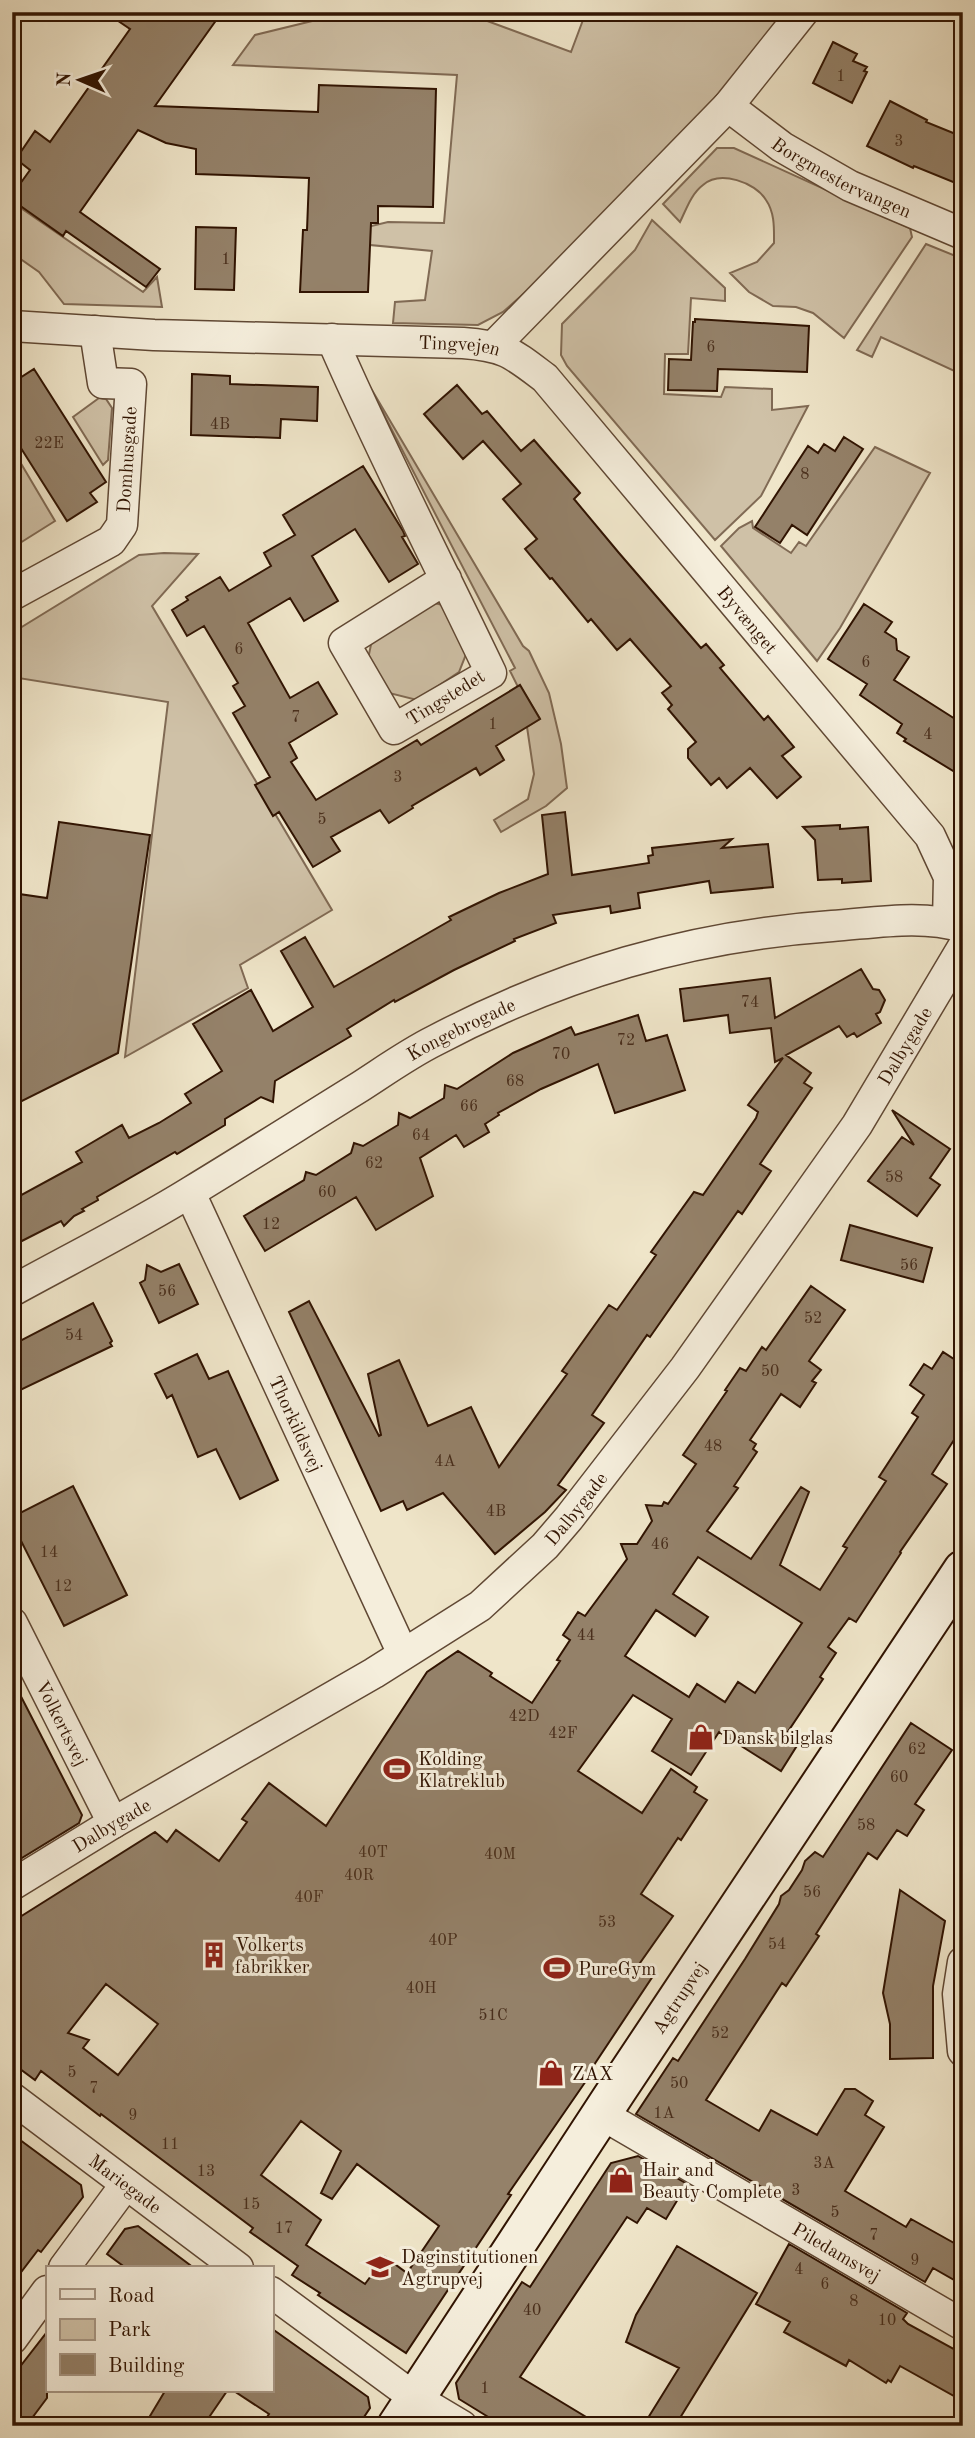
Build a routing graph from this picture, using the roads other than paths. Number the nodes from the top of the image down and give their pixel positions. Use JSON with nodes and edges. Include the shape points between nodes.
{"nodes":[{"id":1,"x":803,"y":12,"type":"edge"},
{"id":2,"x":728,"y":106,"type":"junction"},
{"id":3,"x":963,"y":234,"type":"edge"},
{"id":4,"x":12,"y":326,"type":"edge"},
{"id":5,"x":95,"y":331,"type":"junction"},
{"id":6,"x":332,"y":339,"type":"junction"},
{"id":7,"x":494,"y":346,"type":"junction"},
{"id":8,"x":446,"y":579,"type":"junction"},
{"id":9,"x":12,"y":595,"type":"edge"},
{"id":10,"x":958,"y":932,"type":"edge"},
{"id":11,"x":190,"y":1193,"type":"junction"},
{"id":12,"x":12,"y":1291,"type":"edge"},
{"id":13,"x":963,"y":1570,"type":"edge"},
{"id":14,"x":12,"y":1623,"type":"edge"},
{"id":15,"x":403,"y":1654,"type":"junction"},
{"id":16,"x":113,"y":1823,"type":"junction"},
{"id":17,"x":12,"y":1885,"type":"edge"},
{"id":18,"x":963,"y":1962,"type":"edge"},
{"id":19,"x":963,"y":2051,"type":"edge"},
{"id":20,"x":12,"y":2098,"type":"edge"},
{"id":21,"x":601,"y":2115,"type":"junction"},
{"id":22,"x":126,"y":2184,"type":"junction"},
{"id":23,"x":65,"y":2266,"type":"edge"},
{"id":24,"x":236,"y":2266,"type":"edge"},
{"id":25,"x":46,"y":2292,"type":"edge"},
{"id":26,"x":273,"y":2294,"type":"edge"},
{"id":27,"x":963,"y":2325,"type":"edge"},
{"id":28,"x":12,"y":2339,"type":"edge"},
{"id":29,"x":406,"y":2412,"type":"edge"},
{"id":30,"x":462,"y":2426,"type":"edge"}],
"edges":[{"from":1,"to":2,"type":"street","name":"Tingvejen"},
{"from":2,"to":3,"type":"street","name":"Borgmestervangen","via":[[782,147],[850,186]]},
{"from":2,"to":7,"type":"street","name":"Tingvejen"},
{"from":4,"to":5,"type":"street","name":"Tingvejen"},
{"from":5,"to":6,"type":"street","name":"Tingvejen"},
{"from":5,"to":9,"type":"street","name":"Domhusgade","via":[[103,383],[131,384],[122,525],[111,541]]},
{"from":6,"to":7,"type":"street","name":"Tingvejen"},
{"from":6,"to":8,"type":"street","name":"Tingstedet"},
{"from":7,"to":10,"type":"street","name":"Byvænget","via":[[545,378],[930,836],[949,877]]},
{"from":8,"to":8,"type":"street","name":"Tingstedet","via":[[491,673],[394,729],[344,643]]},
{"from":10,"to":11,"type":"street","name":"Kongebrogade","via":[[904,921],[791,929],[681,946],[629,960],[514,1001],[432,1042]]},
{"from":10,"to":15,"type":"street","name":"Dalbygade","via":[[849,1136],[685,1368],[545,1546],[480,1606]]},
{"from":11,"to":12,"type":"street","name":"Kongebrogade"},
{"from":11,"to":15,"type":"street","name":"Thorkildsvej"},
{"from":13,"to":21,"type":"street","name":"Agtrupvej"},
{"from":14,"to":16,"type":"street","name":"Volkertsvej"},
{"from":15,"to":16,"type":"street","name":"Dalbygade"},
{"from":16,"to":17,"type":"street","name":"Dalbygade"},
{"from":18,"to":19,"type":"street","via":[[958,1994]]},
{"from":20,"to":22,"type":"street","name":"Mariegade"},
{"from":21,"to":27,"type":"street","name":"Piledamsvej"},
{"from":21,"to":29,"type":"street","name":"Agtrupvej"},
{"from":22,"to":23,"type":"street"},
{"from":22,"to":24,"type":"street","name":"Mariegade"},
{"from":25,"to":28,"type":"street"},
{"from":26,"to":29,"type":"street"},
{"from":29,"to":30,"type":"street"}]}
